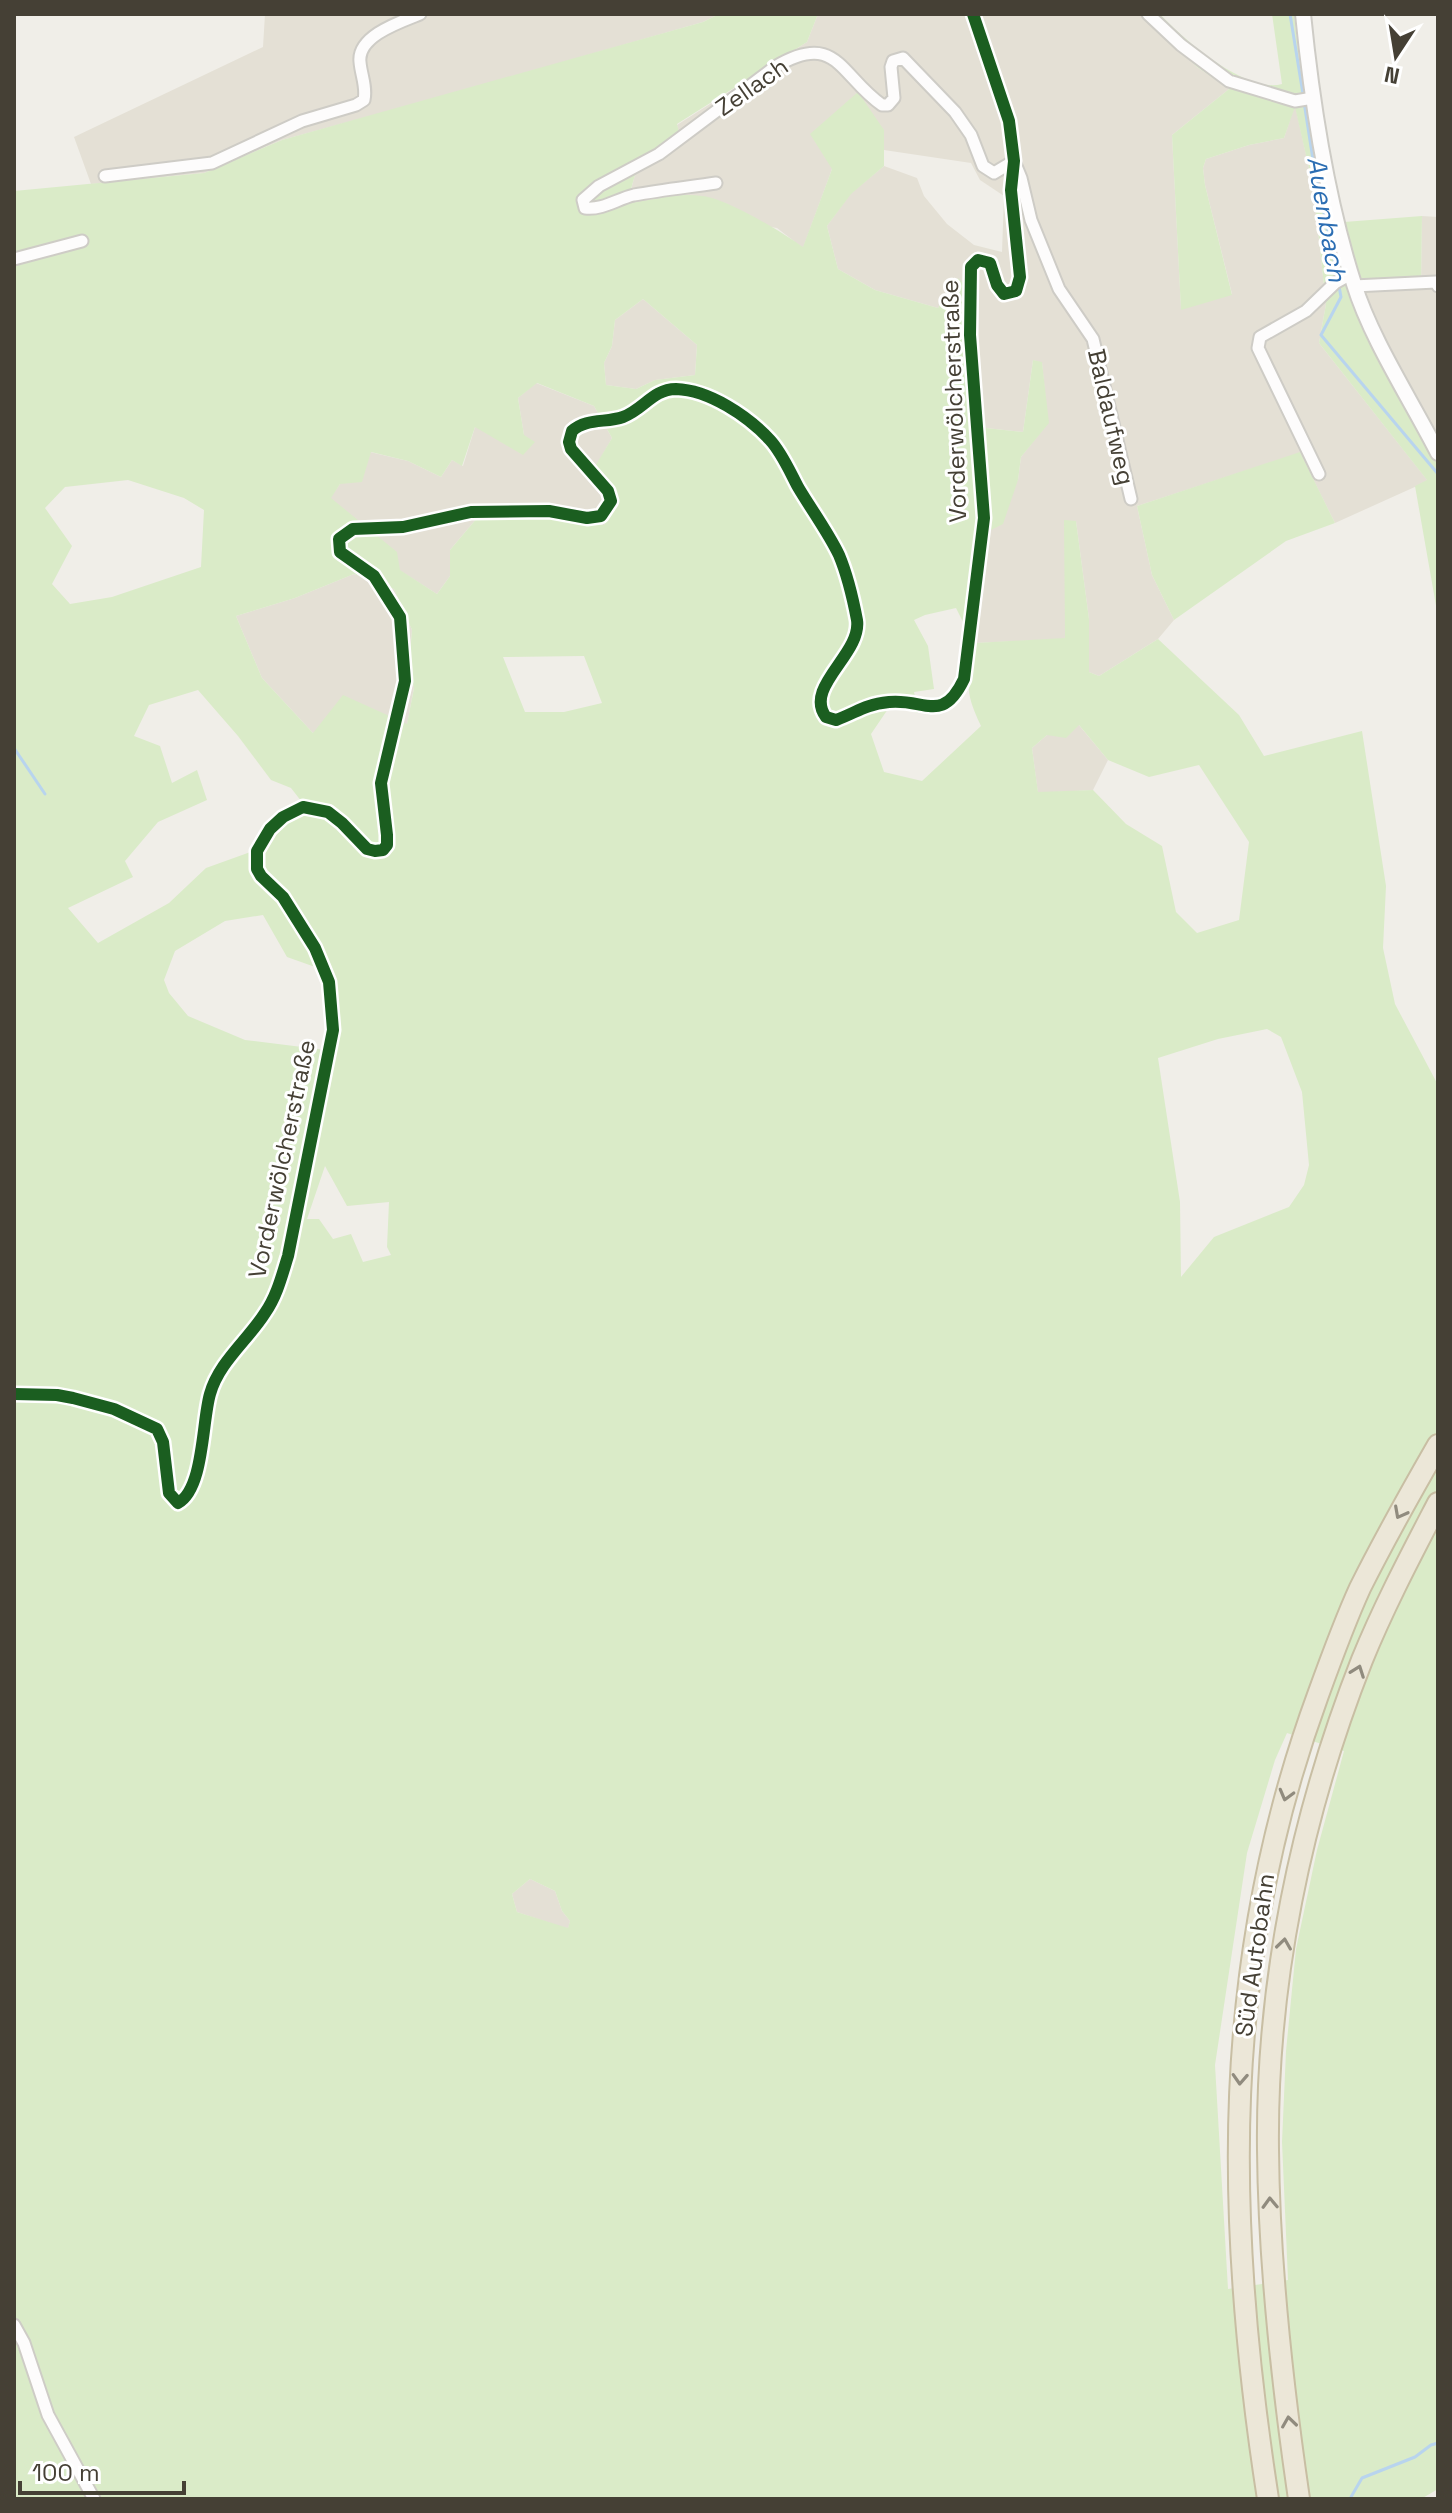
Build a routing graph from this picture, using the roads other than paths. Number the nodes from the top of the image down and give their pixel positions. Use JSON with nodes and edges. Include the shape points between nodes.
{"nodes":[{"id":1,"x":420,"y":14,"type":"edge"},
{"id":2,"x":973,"y":14,"type":"edge"},
{"id":3,"x":1148,"y":14,"type":"edge"},
{"id":4,"x":1303,"y":14,"type":"edge"},
{"id":5,"x":1305,"y":99,"type":"junction"},
{"id":6,"x":1014,"y":161,"type":"junction"},
{"id":7,"x":105,"y":176,"type":"dead end"},
{"id":8,"x":716,"y":183,"type":"dead end"},
{"id":9,"x":82,"y":241,"type":"dead end"},
{"id":10,"x":14,"y":259,"type":"edge"},
{"id":11,"x":1346,"y":280,"type":"junction"},
{"id":12,"x":1437,"y":284,"type":"edge"},
{"id":13,"x":1438,"y":453,"type":"edge"},
{"id":14,"x":1319,"y":474,"type":"dead end"},
{"id":15,"x":1131,"y":499,"type":"dead end"},
{"id":16,"x":14,"y":1394,"type":"edge"},
{"id":17,"x":1438,"y":1445,"type":"edge"},
{"id":18,"x":1438,"y":1503,"type":"edge"},
{"id":19,"x":14,"y":2325,"type":"edge"},
{"id":20,"x":94,"y":2499,"type":"edge"},
{"id":21,"x":1268,"y":2499,"type":"edge"},
{"id":22,"x":1299,"y":2499,"type":"edge"}],
"edges":[{"from":1,"to":7,"type":"street","via":[[365,44],[359,60],[366,91],[356,105],[302,121],[212,163]]},
{"from":2,"to":6,"type":"street","via":[[1005,103]]},
{"from":3,"to":5,"type":"street","via":[[1229,81]]},
{"from":4,"to":5,"type":"street"},
{"from":5,"to":11,"type":"street","via":[[1340,232]]},
{"from":6,"to":8,"type":"street","name":"Zellach","via":[[994,173],[983,166],[955,112],[903,58],[891,67],[894,98],[882,105],[834,59],[815,52],[775,67],[659,154],[599,186],[583,205],[598,209],[636,195]]},
{"from":6,"to":15,"type":"street","name":"Baldaufweg","via":[[1059,289],[1093,339]]},
{"from":6,"to":16,"type":"street","name":"Vorderwölcherstraße","via":[[1011,190],[1020,277],[1016,291],[1001,292],[985,260],[971,267],[970,335],[984,518],[964,679],[955,697],[930,707],[891,701],[861,706],[836,720],[826,717],[821,693],[858,629],[839,556],[771,441],[731,410],[697,393],[656,393],[623,417],[586,422],[572,431],[571,449],[608,491],[611,501],[601,516],[471,512],[403,527],[353,529],[339,539],[340,552],[374,576],[400,617],[405,681],[381,783],[387,845],[383,850],[367,849],[328,812],[303,807],[270,829],[257,851],[261,876],[283,897],[315,948],[329,982],[333,1030],[278,1288],[211,1389],[196,1476],[178,1503],[169,1493],[157,1429],[73,1398]]},
{"from":9,"to":10,"type":"street"},
{"from":11,"to":12,"type":"street"},
{"from":11,"to":13,"type":"street"},
{"from":11,"to":14,"type":"street","via":[[1260,337],[1258,348]]},
{"from":17,"to":21,"type":"highway","name":"Süd Autobahn","one_way":true,"via":[[1360,1589],[1308,1721],[1256,1921],[1237,2152],[1243,2285]]},
{"from":22,"to":18,"type":"highway","name":"Süd Autobahn","one_way":true,"via":[[1273,2281],[1268,2149],[1270,2073],[1286,1925],[1301,1854],[1361,1662]]},
{"from":19,"to":20,"type":"street","via":[[48,2415]]}]}
